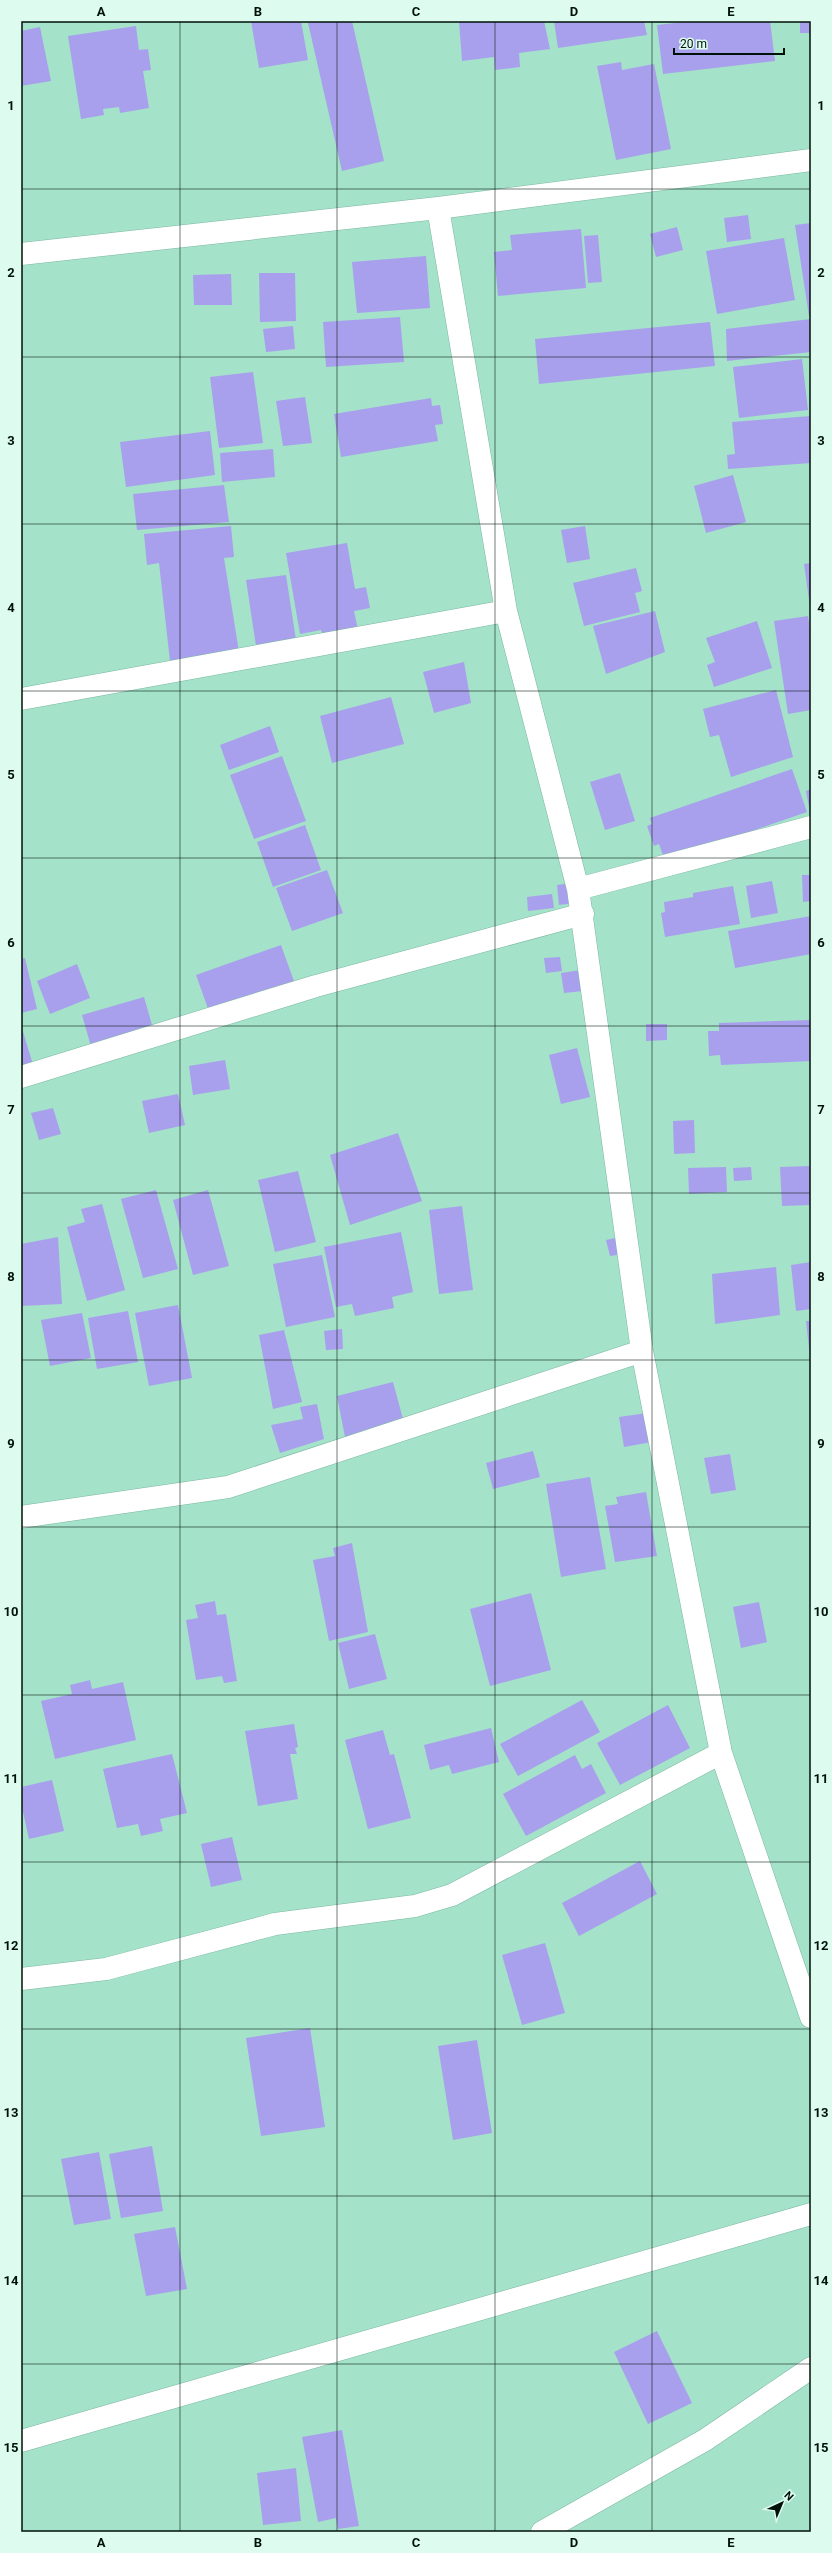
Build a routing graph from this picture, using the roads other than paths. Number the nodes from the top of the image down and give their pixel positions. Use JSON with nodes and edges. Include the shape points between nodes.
{"nodes":[{"id":1,"x":811,"y":160,"type":"edge"},
{"id":2,"x":438,"y":208,"type":"junction"},
{"id":3,"x":21,"y":254,"type":"edge"},
{"id":4,"x":506,"y":611,"type":"junction"},
{"id":5,"x":21,"y":699,"type":"edge"},
{"id":6,"x":811,"y":827,"type":"edge"},
{"id":7,"x":578,"y":889,"type":"junction"},
{"id":8,"x":583,"y":914,"type":"junction"},
{"id":9,"x":21,"y":1077,"type":"edge"},
{"id":10,"x":642,"y":1351,"type":"junction"},
{"id":11,"x":21,"y":1517,"type":"edge"},
{"id":12,"x":721,"y":1753,"type":"junction"},
{"id":13,"x":21,"y":1979,"type":"edge"},
{"id":14,"x":811,"y":2017,"type":"edge"},
{"id":15,"x":811,"y":2214,"type":"edge"},
{"id":16,"x":811,"y":2368,"type":"edge"},
{"id":17,"x":21,"y":2441,"type":"edge"},
{"id":18,"x":542,"y":2532,"type":"edge"}],
"edges":[{"from":1,"to":2,"type":"street"},
{"from":2,"to":3,"type":"street"},
{"from":2,"to":4,"type":"street"},
{"from":4,"to":5,"type":"street"},
{"from":4,"to":7,"type":"street"},
{"from":6,"to":7,"type":"street"},
{"from":7,"to":8,"type":"street"},
{"from":8,"to":9,"type":"street","via":[[316,986]]},
{"from":8,"to":10,"type":"street"},
{"from":10,"to":11,"type":"street","via":[[228,1487]]},
{"from":10,"to":12,"type":"street"},
{"from":12,"to":13,"type":"street","via":[[452,1895],[415,1906],[275,1924],[106,1969]]},
{"from":12,"to":14,"type":"street"},
{"from":15,"to":17,"type":"street"},
{"from":16,"to":18,"type":"street","via":[[705,2440]]}]}
